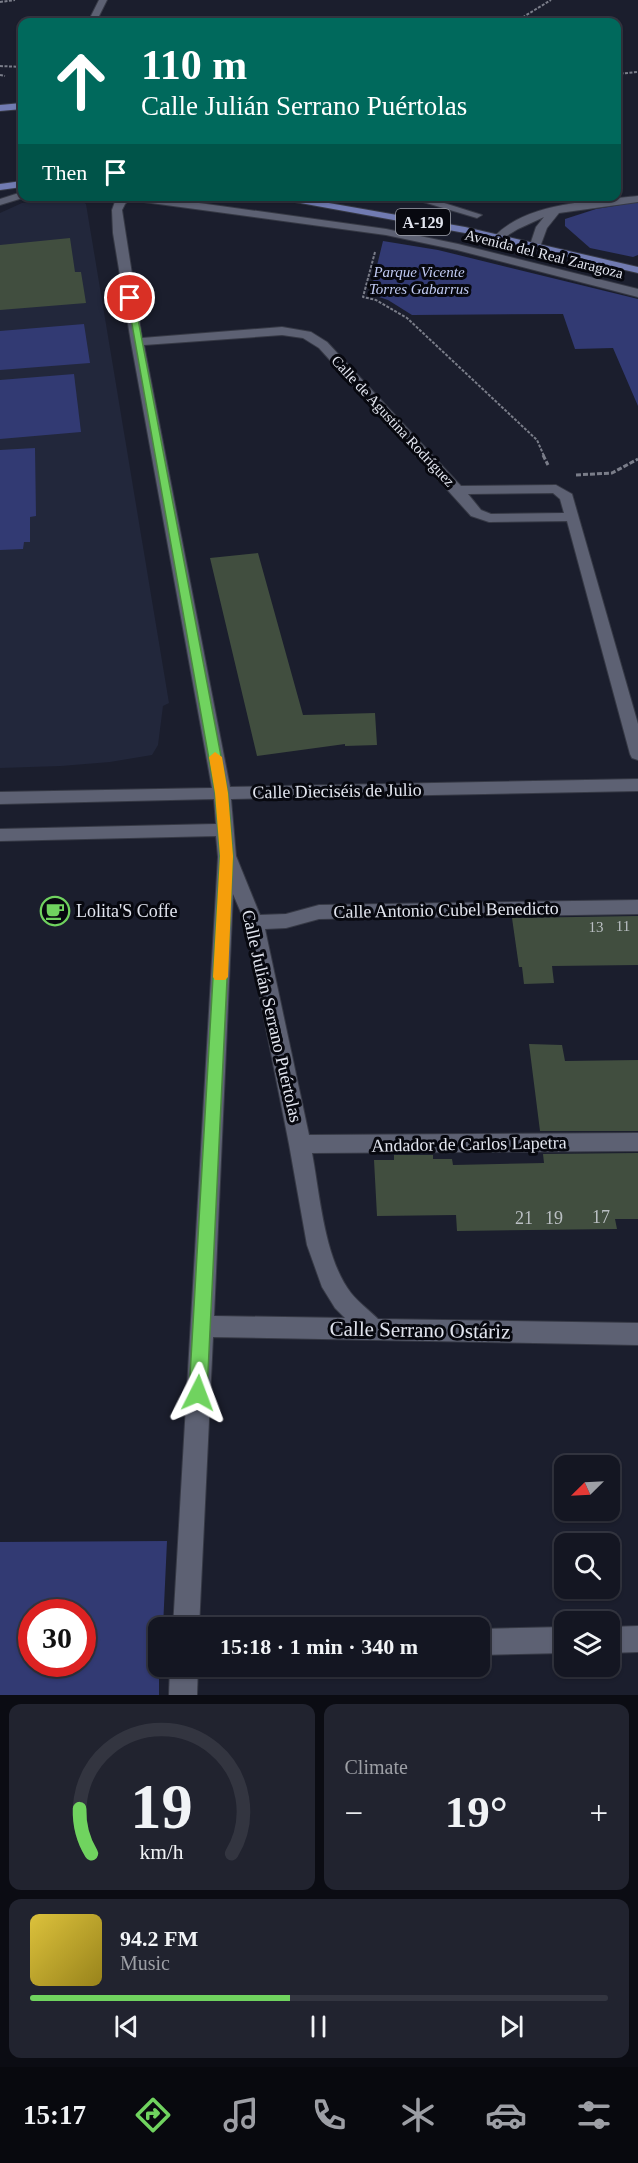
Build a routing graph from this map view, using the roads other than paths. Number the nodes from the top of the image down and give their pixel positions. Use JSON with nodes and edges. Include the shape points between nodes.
{"nodes":[{"id":1,"x":103,"y":0,"type":"edge"},
{"id":2,"x":94,"y":18,"type":"edge"},
{"id":3,"x":18,"y":105,"type":"edge"},
{"id":4,"x":0,"y":108,"type":"edge"},
{"id":5,"x":0,"y":187,"type":"edge"},
{"id":6,"x":18,"y":188,"type":"edge"},
{"id":7,"x":18,"y":189,"type":"edge"},
{"id":8,"x":2,"y":198,"type":"edge"},
{"id":9,"x":638,"y":199,"type":"edge"},
{"id":10,"x":122,"y":201,"type":"edge"},
{"id":11,"x":158,"y":201,"type":"edge"},
{"id":12,"x":295,"y":201,"type":"edge"},
{"id":13,"x":425,"y":201,"type":"edge"},
{"id":14,"x":555,"y":211,"type":"junction"},
{"id":15,"x":477,"y":216,"type":"dead end"},
{"id":16,"x":500,"y":237,"type":"junction"},
{"id":17,"x":536,"y":245,"type":"junction"},
{"id":18,"x":638,"y":270,"type":"edge"},
{"id":19,"x":638,"y":293,"type":"edge"},
{"id":20,"x":137,"y":342,"type":"junction"},
{"id":21,"x":457,"y":490,"type":"junction"},
{"id":22,"x":573,"y":517,"type":"junction"},
{"id":23,"x":638,"y":754,"type":"edge"},
{"id":24,"x":638,"y":785,"type":"edge"},
{"id":25,"x":222,"y":793,"type":"junction"},
{"id":26,"x":0,"y":798,"type":"edge"},
{"id":27,"x":224,"y":830,"type":"junction"},
{"id":28,"x":0,"y":835,"type":"edge"},
{"id":29,"x":226,"y":856,"type":"junction"},
{"id":30,"x":638,"y":907,"type":"edge"},
{"id":31,"x":254,"y":922,"type":"junction"},
{"id":32,"x":638,"y":1142,"type":"edge"},
{"id":33,"x":300,"y":1144,"type":"junction"},
{"id":34,"x":202,"y":1326,"type":"junction"},
{"id":35,"x":373,"y":1329,"type":"junction"},
{"id":36,"x":638,"y":1334,"type":"edge"},
{"id":37,"x":187,"y":1617,"type":"edge"},
{"id":38,"x":638,"y":1639,"type":"edge"},
{"id":39,"x":554,"y":1640,"type":"edge"},
{"id":40,"x":620,"y":1640,"type":"edge"},
{"id":41,"x":490,"y":1642,"type":"edge"},
{"id":42,"x":184,"y":1677,"type":"edge"},
{"id":43,"x":183,"y":1695,"type":"edge"}],
"edges":[{"from":1,"to":2,"type":"street"},
{"from":3,"to":4,"type":"main road"},
{"from":5,"to":6,"type":"main road"},
{"from":7,"to":8,"type":"street"},
{"from":9,"to":14,"type":"street"},
{"from":10,"to":20,"type":"street","name":"Calle Julián Serrano Puértolas","via":[[117,218]]},
{"from":11,"to":19,"type":"street","name":"Avenida del Real Zaragoza","via":[[381,231]]},
{"from":12,"to":16,"type":"main road","name":"Avenida del Real Zaragoza","number":"A-129"},
{"from":13,"to":15,"type":"street"},
{"from":14,"to":16,"type":"street","via":[[516,223]]},
{"from":14,"to":17,"type":"street","via":[[542,227]]},
{"from":16,"to":17,"type":"main road","name":"Avenida del Real Zaragoza","number":"A-129"},
{"from":17,"to":18,"type":"main road","name":"Avenida del Real Zaragoza","number":"A-129"},
{"from":20,"to":21,"type":"street","name":"Calle de Agustina Rodríguez","via":[[274,331],[314,338]]},
{"from":20,"to":25,"type":"street","name":"Calle Julián Serrano Puértolas"},
{"from":21,"to":22,"type":"street","via":[[476,513],[489,518]]},
{"from":21,"to":22,"type":"street","name":"Calle de Agustina Rodríguez","via":[[560,482]]},
{"from":22,"to":23,"type":"street"},
{"from":24,"to":25,"type":"street","name":"Calle Dieciséis de Julio"},
{"from":25,"to":26,"type":"street","name":"Calle Dieciséis de Julio"},
{"from":25,"to":27,"type":"street","name":"Calle Julián Serrano Puértolas"},
{"from":27,"to":28,"type":"street"},
{"from":27,"to":29,"type":"street","name":"Calle Julián Serrano Puértolas"},
{"from":29,"to":31,"type":"street","name":"Calle Julián Serrano Puértolas"},
{"from":29,"to":34,"type":"street"},
{"from":30,"to":31,"type":"street","name":"Calle Antonio Cubel Benedicto","via":[[319,912],[286,921]]},
{"from":31,"to":33,"type":"street","name":"Calle Julián Serrano Puértolas"},
{"from":32,"to":33,"type":"street","name":"Andador de Carlos Lapetra"},
{"from":33,"to":35,"type":"street","name":"Calle Julián Serrano Puértolas","via":[[318,1245],[330,1280],[343,1301]]},
{"from":34,"to":35,"type":"street","name":"Calle Serrano Ostáriz"},
{"from":34,"to":37,"type":"street"},
{"from":35,"to":36,"type":"street","name":"Calle Serrano Ostáriz"},
{"from":38,"to":40,"type":"street"},
{"from":39,"to":41,"type":"street"},
{"from":42,"to":43,"type":"street"}]}
